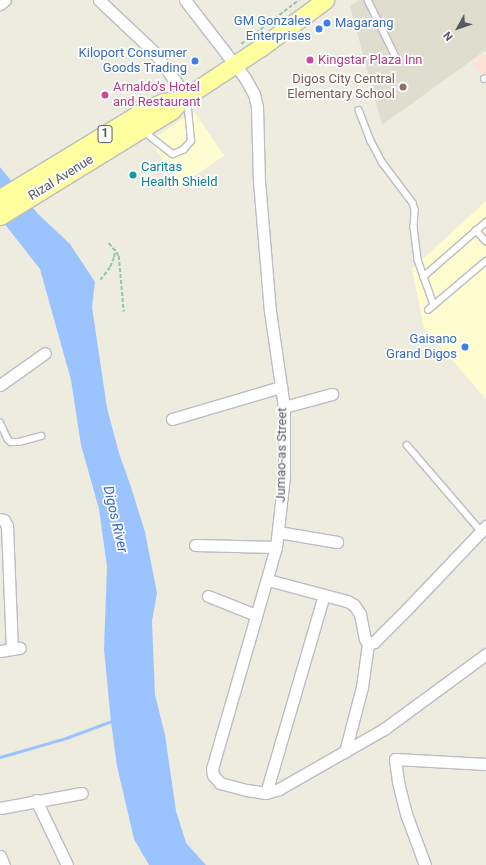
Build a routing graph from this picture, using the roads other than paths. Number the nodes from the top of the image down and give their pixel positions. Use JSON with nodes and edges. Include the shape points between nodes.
{"nodes":[{"id":1,"x":5,"y":0,"type":"edge"},
{"id":2,"x":99,"y":0,"type":"edge"},
{"id":3,"x":185,"y":0,"type":"edge"},
{"id":4,"x":325,"y":0,"type":"edge"},
{"id":5,"x":368,"y":0,"type":"edge"},
{"id":6,"x":0,"y":4,"type":"edge"},
{"id":7,"x":397,"y":59,"type":"dead end"},
{"id":8,"x":230,"y":60,"type":"junction"},
{"id":9,"x":184,"y":99,"type":"junction"},
{"id":10,"x":359,"y":110,"type":"dead end"},
{"id":11,"x":140,"y":129,"type":"junction"},
{"id":12,"x":37,"y":184,"type":"junction"},
{"id":13,"x":3,"y":205,"type":"edge"},
{"id":14,"x":486,"y":222,"type":"edge"},
{"id":15,"x":476,"y":230,"type":"junction"},
{"id":16,"x":486,"y":241,"type":"edge"},
{"id":17,"x":486,"y":260,"type":"edge"},
{"id":18,"x":423,"y":278,"type":"junction"},
{"id":19,"x":434,"y":305,"type":"junction"},
{"id":20,"x":428,"y":310,"type":"dead end"},
{"id":21,"x":45,"y":353,"type":"dead end"},
{"id":22,"x":0,"y":385,"type":"edge"},
{"id":23,"x":281,"y":387,"type":"junction"},
{"id":24,"x":332,"y":394,"type":"dead end"},
{"id":25,"x":284,"y":407,"type":"junction"},
{"id":26,"x":172,"y":419,"type":"dead end"},
{"id":27,"x":0,"y":422,"type":"edge"},
{"id":28,"x":41,"y":436,"type":"dead end"},
{"id":29,"x":407,"y":445,"type":"dead end"},
{"id":30,"x":0,"y":518,"type":"edge"},
{"id":31,"x":484,"y":529,"type":"edge"},
{"id":32,"x":278,"y":532,"type":"junction"},
{"id":33,"x":337,"y":542,"type":"dead end"},
{"id":34,"x":195,"y":545,"type":"dead end"},
{"id":35,"x":276,"y":547,"type":"junction"},
{"id":36,"x":268,"y":580,"type":"junction"},
{"id":37,"x":324,"y":595,"type":"junction"},
{"id":38,"x":208,"y":596,"type":"dead end"},
{"id":39,"x":256,"y":615,"type":"junction"},
{"id":40,"x":368,"y":644,"type":"junction"},
{"id":41,"x":0,"y":651,"type":"edge"},
{"id":42,"x":486,"y":654,"type":"edge"},
{"id":43,"x":344,"y":752,"type":"junction"},
{"id":44,"x":486,"y":764,"type":"edge"},
{"id":45,"x":82,"y":793,"type":"dead end"},
{"id":46,"x":266,"y":794,"type":"junction"},
{"id":47,"x":36,"y":800,"type":"junction"},
{"id":48,"x":0,"y":808,"type":"edge"},
{"id":49,"x":0,"y":856,"type":"edge"},
{"id":50,"x":4,"y":865,"type":"edge"},
{"id":51,"x":67,"y":865,"type":"edge"},
{"id":52,"x":425,"y":865,"type":"edge"}],
"edges":[{"from":1,"to":6,"type":"street"},
{"from":2,"to":9,"type":"street","via":[[153,51]]},
{"from":3,"to":8,"type":"street","name":"Jumao-as Street"},
{"from":4,"to":8,"type":"main road","name":"Rizal Avenue","number":"1"},
{"from":5,"to":7,"type":"lane"},
{"from":8,"to":9,"type":"main road","name":"Rizal Avenue","number":"1"},
{"from":8,"to":23,"type":"street","name":"Jumao-as Street","via":[[249,85],[257,107],[259,181],[267,280]]},
{"from":9,"to":11,"type":"main road","name":"Rizal Avenue","number":"1","via":[[171,111]]},
{"from":9,"to":11,"type":"lane","via":[[190,141],[183,150],[173,154]]},
{"from":9,"to":12,"type":"main road","name":"Rizal Avenue","number":"1","via":[[157,104]]},
{"from":10,"to":18,"type":"lane","via":[[370,141],[415,210],[416,244]]},
{"from":11,"to":12,"type":"main road","name":"Rizal Avenue","number":"1"},
{"from":12,"to":13,"type":"main road","name":"Rizal Avenue","number":"1"},
{"from":14,"to":15,"type":"lane"},
{"from":15,"to":16,"type":"lane"},
{"from":15,"to":18,"type":"lane"},
{"from":17,"to":19,"type":"lane"},
{"from":18,"to":19,"type":"lane"},
{"from":19,"to":20,"type":"lane"},
{"from":21,"to":22,"type":"street"},
{"from":23,"to":25,"type":"street","name":"Jumao-as Street"},
{"from":23,"to":26,"type":"street"},
{"from":24,"to":25,"type":"street"},
{"from":25,"to":32,"type":"street","name":"Jumao-as Street","via":[[284,476]]},
{"from":27,"to":28,"type":"lane","via":[[11,442]]},
{"from":29,"to":31,"type":"lane"},
{"from":30,"to":41,"type":"street","via":[[7,526],[16,648]]},
{"from":31,"to":40,"type":"street","via":[[374,642]]},
{"from":32,"to":33,"type":"street"},
{"from":32,"to":35,"type":"street","name":"Jumao-as Street"},
{"from":34,"to":35,"type":"street"},
{"from":35,"to":36,"type":"street","name":"Jumao-as Street"},
{"from":36,"to":37,"type":"street"},
{"from":36,"to":39,"type":"street","name":"Jumao-as Street"},
{"from":37,"to":40,"type":"street","via":[[354,605],[360,614]]},
{"from":37,"to":46,"type":"street"},
{"from":38,"to":39,"type":"street"},
{"from":39,"to":46,"type":"street","name":"Jumao-as Street","via":[[212,771],[220,783]]},
{"from":40,"to":43,"type":"street","via":[[362,687]]},
{"from":42,"to":43,"type":"street","via":[[384,729]]},
{"from":43,"to":46,"type":"street","via":[[288,785]]},
{"from":44,"to":52,"type":"street","via":[[395,759],[406,814]]},
{"from":45,"to":47,"type":"street"},
{"from":47,"to":48,"type":"street"},
{"from":47,"to":51,"type":"street"},
{"from":49,"to":50,"type":"street"}]}
